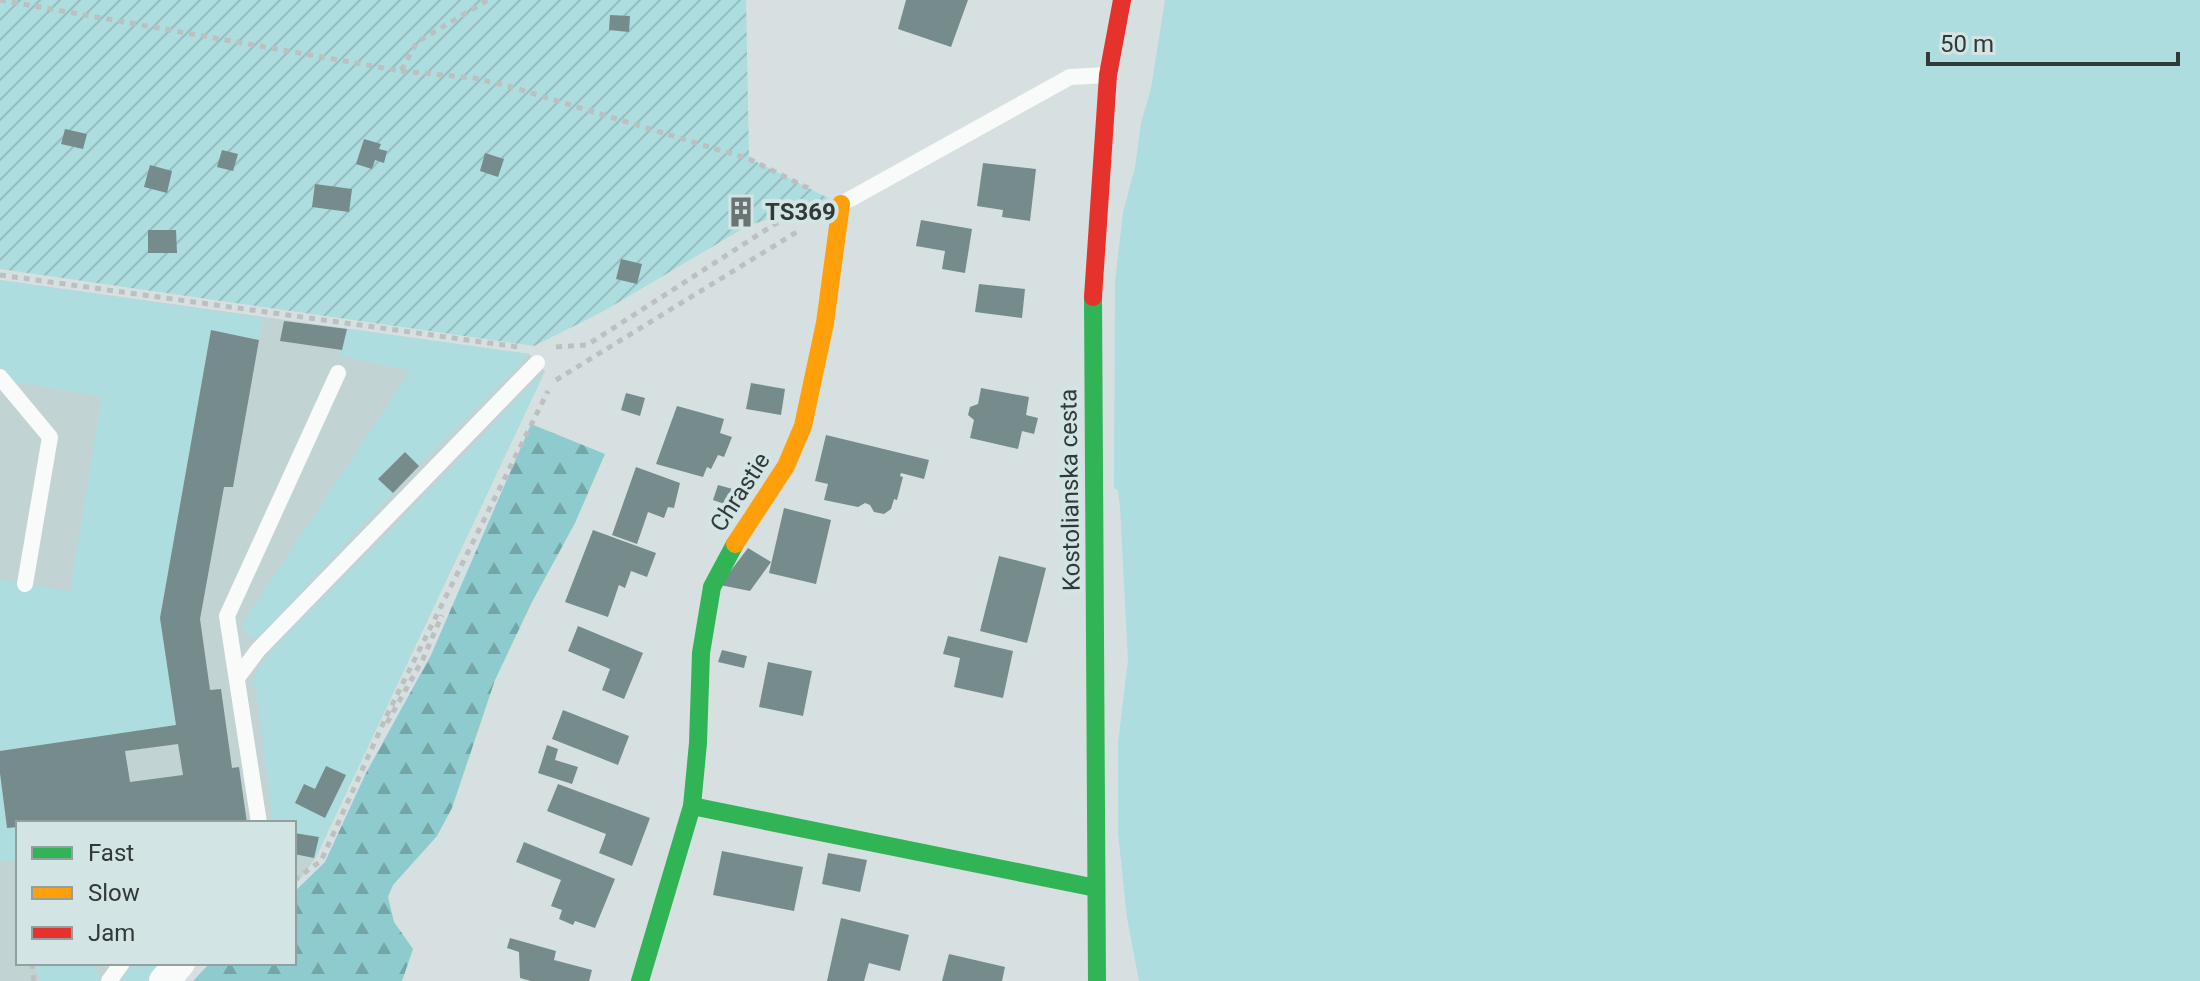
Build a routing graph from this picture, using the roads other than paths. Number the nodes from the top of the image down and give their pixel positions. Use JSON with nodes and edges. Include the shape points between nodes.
{"nodes":[{"id":1,"x":1122,"y":0,"type":"edge"},
{"id":2,"x":1108,"y":75,"type":"junction"},
{"id":3,"x":838,"y":202,"type":"joint"},
{"id":4,"x":537,"y":363,"type":"dead end"},
{"id":5,"x":338,"y":373,"type":"dead end"},
{"id":6,"x":0,"y":377,"type":"edge"},
{"id":7,"x":25,"y":584,"type":"dead end"},
{"id":8,"x":237,"y":678,"type":"junction"},
{"id":9,"x":692,"y":806,"type":"junction"},
{"id":10,"x":259,"y":821,"type":"edge"},
{"id":11,"x":1096,"y":888,"type":"junction"},
{"id":12,"x":178,"y":965,"type":"edge"},
{"id":13,"x":164,"y":981,"type":"edge"},
{"id":14,"x":640,"y":981,"type":"edge"},
{"id":15,"x":1097,"y":981,"type":"edge"}],
"edges":[{"from":1,"to":2,"type":"street","name":"Kostolianska cesta"},
{"from":2,"to":3,"type":"lane","via":[[1070,77]]},
{"from":2,"to":11,"type":"street","name":"Kostolianska cesta","via":[[1092,335]]},
{"from":3,"to":9,"type":"street","name":"Chrastie","via":[[825,323],[798,443],[712,587],[701,653]]},
{"from":4,"to":8,"type":"lane","via":[[258,650]]},
{"from":5,"to":8,"type":"lane","via":[[227,616]]},
{"from":6,"to":7,"type":"lane","via":[[50,437]]},
{"from":8,"to":10,"type":"lane"},
{"from":9,"to":11,"type":"street"},
{"from":9,"to":14,"type":"street","name":"Chrastie"},
{"from":11,"to":15,"type":"street","name":"Kostolianska cesta"},
{"from":12,"to":13,"type":"street"}]}
